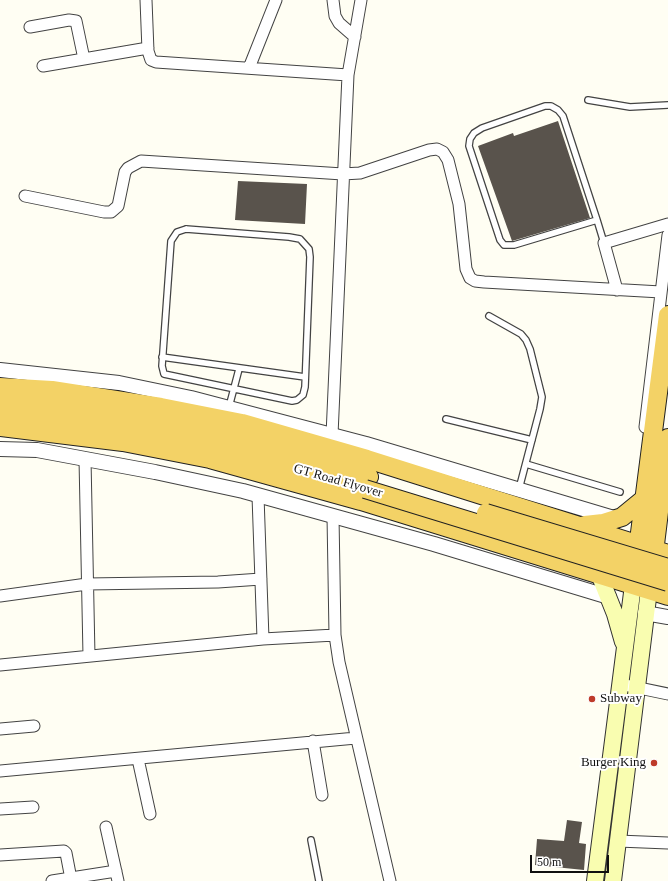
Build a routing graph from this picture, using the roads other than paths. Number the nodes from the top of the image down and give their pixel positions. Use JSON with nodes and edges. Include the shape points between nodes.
{"nodes":[{"id":1,"x":146,"y":0,"type":"edge"},
{"id":2,"x":276,"y":0,"type":"edge"},
{"id":3,"x":332,"y":0,"type":"edge"},
{"id":4,"x":362,"y":0,"type":"edge"},
{"id":5,"x":30,"y":27,"type":"dead end"},
{"id":6,"x":355,"y":37,"type":"junction"},
{"id":7,"x":148,"y":48,"type":"junction"},
{"id":8,"x":84,"y":59,"type":"junction"},
{"id":9,"x":43,"y":66,"type":"dead end"},
{"id":10,"x":249,"y":68,"type":"junction"},
{"id":11,"x":348,"y":75,"type":"junction"},
{"id":12,"x":588,"y":100,"type":"dead end"},
{"id":13,"x":668,"y":105,"type":"edge"},
{"id":14,"x":343,"y":174,"type":"junction"},
{"id":15,"x":25,"y":196,"type":"dead end"},
{"id":16,"x":597,"y":220,"type":"junction"},
{"id":17,"x":668,"y":224,"type":"edge"},
{"id":18,"x":668,"y":235,"type":"edge"},
{"id":19,"x":604,"y":243,"type":"junction"},
{"id":20,"x":617,"y":290,"type":"junction"},
{"id":21,"x":661,"y":292,"type":"junction"},
{"id":22,"x":668,"y":315,"type":"edge"},
{"id":23,"x":489,"y":316,"type":"dead end"},
{"id":24,"x":162,"y":357,"type":"junction"},
{"id":25,"x":239,"y":369,"type":"junction"},
{"id":26,"x":0,"y":370,"type":"edge"},
{"id":27,"x":305,"y":377,"type":"junction"},
{"id":28,"x":0,"y":387,"type":"edge"},
{"id":29,"x":234,"y":387,"type":"junction"},
{"id":30,"x":0,"y":401,"type":"edge"},
{"id":31,"x":229,"y":408,"type":"junction"},
{"id":32,"x":0,"y":415,"type":"edge"},
{"id":33,"x":446,"y":419,"type":"dead end"},
{"id":34,"x":0,"y":428,"type":"edge"},
{"id":35,"x":332,"y":435,"type":"junction"},
{"id":36,"x":668,"y":438,"type":"edge"},
{"id":37,"x":532,"y":440,"type":"junction"},
{"id":38,"x":668,"y":442,"type":"edge"},
{"id":39,"x":0,"y":449,"type":"edge"},
{"id":40,"x":85,"y":459,"type":"junction"},
{"id":41,"x":526,"y":464,"type":"junction"},
{"id":42,"x":367,"y":483,"type":"junction"},
{"id":43,"x":519,"y":489,"type":"junction"},
{"id":44,"x":620,"y":492,"type":"dead end"},
{"id":45,"x":258,"y":496,"type":"junction"},
{"id":46,"x":652,"y":498,"type":"junction"},
{"id":47,"x":333,"y":516,"type":"junction"},
{"id":48,"x":668,"y":516,"type":"edge"},
{"id":49,"x":616,"y":518,"type":"junction"},
{"id":50,"x":580,"y":526,"type":"junction"},
{"id":51,"x":653,"y":549,"type":"edge"},
{"id":52,"x":668,"y":568,"type":"edge"},
{"id":53,"x":599,"y":574,"type":"junction"},
{"id":54,"x":261,"y":579,"type":"junction"},
{"id":55,"x":668,"y":582,"type":"edge"},
{"id":56,"x":87,"y":584,"type":"junction"},
{"id":57,"x":641,"y":587,"type":"junction"},
{"id":58,"x":0,"y":596,"type":"edge"},
{"id":59,"x":668,"y":596,"type":"edge"},
{"id":60,"x":609,"y":597,"type":"junction"},
{"id":61,"x":645,"y":613,"type":"junction"},
{"id":62,"x":668,"y":617,"type":"edge"},
{"id":63,"x":335,"y":635,"type":"junction"},
{"id":64,"x":263,"y":639,"type":"junction"},
{"id":65,"x":625,"y":649,"type":"junction"},
{"id":66,"x":89,"y":656,"type":"junction"},
{"id":67,"x":0,"y":665,"type":"edge"},
{"id":68,"x":620,"y":684,"type":"junction"},
{"id":69,"x":637,"y":688,"type":"junction"},
{"id":70,"x":668,"y":694,"type":"edge"},
{"id":71,"x":34,"y":726,"type":"dead end"},
{"id":72,"x":0,"y":729,"type":"edge"},
{"id":73,"x":356,"y":738,"type":"junction"},
{"id":74,"x":313,"y":741,"type":"junction"},
{"id":75,"x":138,"y":759,"type":"junction"},
{"id":76,"x":0,"y":771,"type":"edge"},
{"id":77,"x":322,"y":794,"type":"dead end"},
{"id":78,"x":33,"y":807,"type":"dead end"},
{"id":79,"x":0,"y":809,"type":"edge"},
{"id":80,"x":150,"y":814,"type":"dead end"},
{"id":81,"x":604,"y":814,"type":"junction"},
{"id":82,"x":621,"y":816,"type":"junction"},
{"id":83,"x":106,"y":827,"type":"dead end"},
{"id":84,"x":311,"y":840,"type":"dead end"},
{"id":85,"x":618,"y":841,"type":"junction"},
{"id":86,"x":668,"y":843,"type":"edge"},
{"id":87,"x":0,"y":855,"type":"edge"},
{"id":88,"x":117,"y":876,"type":"edge"},
{"id":89,"x":71,"y":879,"type":"junction"},
{"id":90,"x":52,"y":881,"type":"edge"},
{"id":91,"x":319,"y":881,"type":"edge"},
{"id":92,"x":390,"y":881,"type":"edge"},
{"id":93,"x":595,"y":881,"type":"edge"},
{"id":94,"x":614,"y":881,"type":"edge"}],
"edges":[{"from":1,"to":7,"type":"street"},
{"from":2,"to":10,"type":"street"},
{"from":3,"to":6,"type":"street","via":[[339,24]]},
{"from":4,"to":6,"type":"street"},
{"from":5,"to":8,"type":"street","via":[[76,21]]},
{"from":6,"to":11,"type":"street"},
{"from":7,"to":8,"type":"street"},
{"from":7,"to":10,"type":"street","via":[[151,60],[156,62]]},
{"from":8,"to":9,"type":"street"},
{"from":10,"to":11,"type":"street"},
{"from":11,"to":14,"type":"street"},
{"from":12,"to":13,"type":"lane","via":[[630,107]]},
{"from":14,"to":15,"type":"street","via":[[141,161],[125,172],[118,206],[111,212]]},
{"from":14,"to":20,"type":"street","via":[[360,173],[437,149],[446,155],[458,196],[466,269],[470,278],[484,282]]},
{"from":14,"to":35,"type":"street"},
{"from":16,"to":16,"type":"lane","via":[[558,110],[545,106],[474,133],[469,146],[500,240],[504,245],[514,245]]},
{"from":16,"to":19,"type":"lane"},
{"from":17,"to":19,"type":"street"},
{"from":18,"to":21,"type":"street"},
{"from":19,"to":20,"type":"street"},
{"from":20,"to":21,"type":"street"},
{"from":21,"to":46,"type":"street","via":[[641,461]]},
{"from":22,"to":46,"type":"highway"},
{"from":23,"to":37,"type":"lane","via":[[521,334],[530,349],[542,397]]},
{"from":24,"to":25,"type":"lane"},
{"from":24,"to":27,"type":"lane","via":[[171,241],[177,232],[186,230],[289,237],[304,242],[309,249],[310,257]]},
{"from":24,"to":29,"type":"lane","via":[[163,370],[167,375]]},
{"from":25,"to":27,"type":"lane"},
{"from":25,"to":29,"type":"lane"},
{"from":26,"to":31,"type":"street","via":[[119,383]]},
{"from":27,"to":29,"type":"lane","via":[[303,395],[292,401]]},
{"from":28,"to":50,"type":"highway","via":[[52,390],[161,407],[242,424],[367,459]]},
{"from":29,"to":31,"type":"lane"},
{"from":30,"to":42,"type":"highway","name":"GT Road Flyover","via":[[126,415],[211,432]]},
{"from":31,"to":35,"type":"street"},
{"from":32,"to":42,"type":"highway","name":"GT Road Flyover","via":[[42,418],[142,432]]},
{"from":33,"to":37,"type":"lane"},
{"from":34,"to":53,"type":"highway","via":[[123,442],[210,459],[361,501]]},
{"from":35,"to":43,"type":"street"},
{"from":36,"to":38,"type":"highway"},
{"from":37,"to":41,"type":"lane"},
{"from":38,"to":46,"type":"highway"},
{"from":39,"to":40,"type":"street","via":[[36,450]]},
{"from":40,"to":45,"type":"street"},
{"from":40,"to":56,"type":"street"},
{"from":41,"to":43,"type":"lane"},
{"from":41,"to":44,"type":"lane"},
{"from":42,"to":52,"type":"highway","name":"GT Road Flyover","bridge":true},
{"from":42,"to":55,"type":"highway","name":"GT Road Flyover","bridge":true},
{"from":43,"to":49,"type":"street"},
{"from":45,"to":47,"type":"street"},
{"from":45,"to":54,"type":"street"},
{"from":46,"to":48,"type":"highway"},
{"from":46,"to":49,"type":"highway"},
{"from":46,"to":51,"type":"highway"},
{"from":47,"to":60,"type":"street"},
{"from":47,"to":63,"type":"street"},
{"from":49,"to":50,"type":"highway"},
{"from":50,"to":51,"type":"highway"},
{"from":51,"to":57,"type":"highway"},
{"from":53,"to":57,"type":"highway"},
{"from":53,"to":60,"type":"main road"},
{"from":54,"to":56,"type":"street"},
{"from":54,"to":64,"type":"street"},
{"from":56,"to":58,"type":"street"},
{"from":56,"to":66,"type":"street"},
{"from":57,"to":59,"type":"highway"},
{"from":57,"to":61,"type":"main road"},
{"from":57,"to":65,"type":"main road"},
{"from":60,"to":65,"type":"main road"},
{"from":61,"to":62,"type":"street"},
{"from":61,"to":69,"type":"main road"},
{"from":63,"to":64,"type":"street"},
{"from":63,"to":73,"type":"street","via":[[342,681]]},
{"from":64,"to":66,"type":"street"},
{"from":65,"to":68,"type":"main road"},
{"from":66,"to":67,"type":"street"},
{"from":68,"to":69,"type":"street"},
{"from":68,"to":81,"type":"main road"},
{"from":69,"to":70,"type":"street"},
{"from":69,"to":82,"type":"main road"},
{"from":71,"to":72,"type":"street"},
{"from":73,"to":74,"type":"street"},
{"from":73,"to":92,"type":"street"},
{"from":74,"to":75,"type":"street"},
{"from":74,"to":77,"type":"street"},
{"from":75,"to":76,"type":"street"},
{"from":75,"to":80,"type":"street"},
{"from":78,"to":79,"type":"street"},
{"from":81,"to":82,"type":"main road"},
{"from":81,"to":93,"type":"main road"},
{"from":82,"to":85,"type":"main road"},
{"from":83,"to":88,"type":"street"},
{"from":84,"to":91,"type":"lane"},
{"from":85,"to":86,"type":"street"},
{"from":85,"to":94,"type":"main road"},
{"from":87,"to":89,"type":"street","via":[[64,851]]},
{"from":88,"to":89,"type":"street"},
{"from":89,"to":90,"type":"street"}]}
